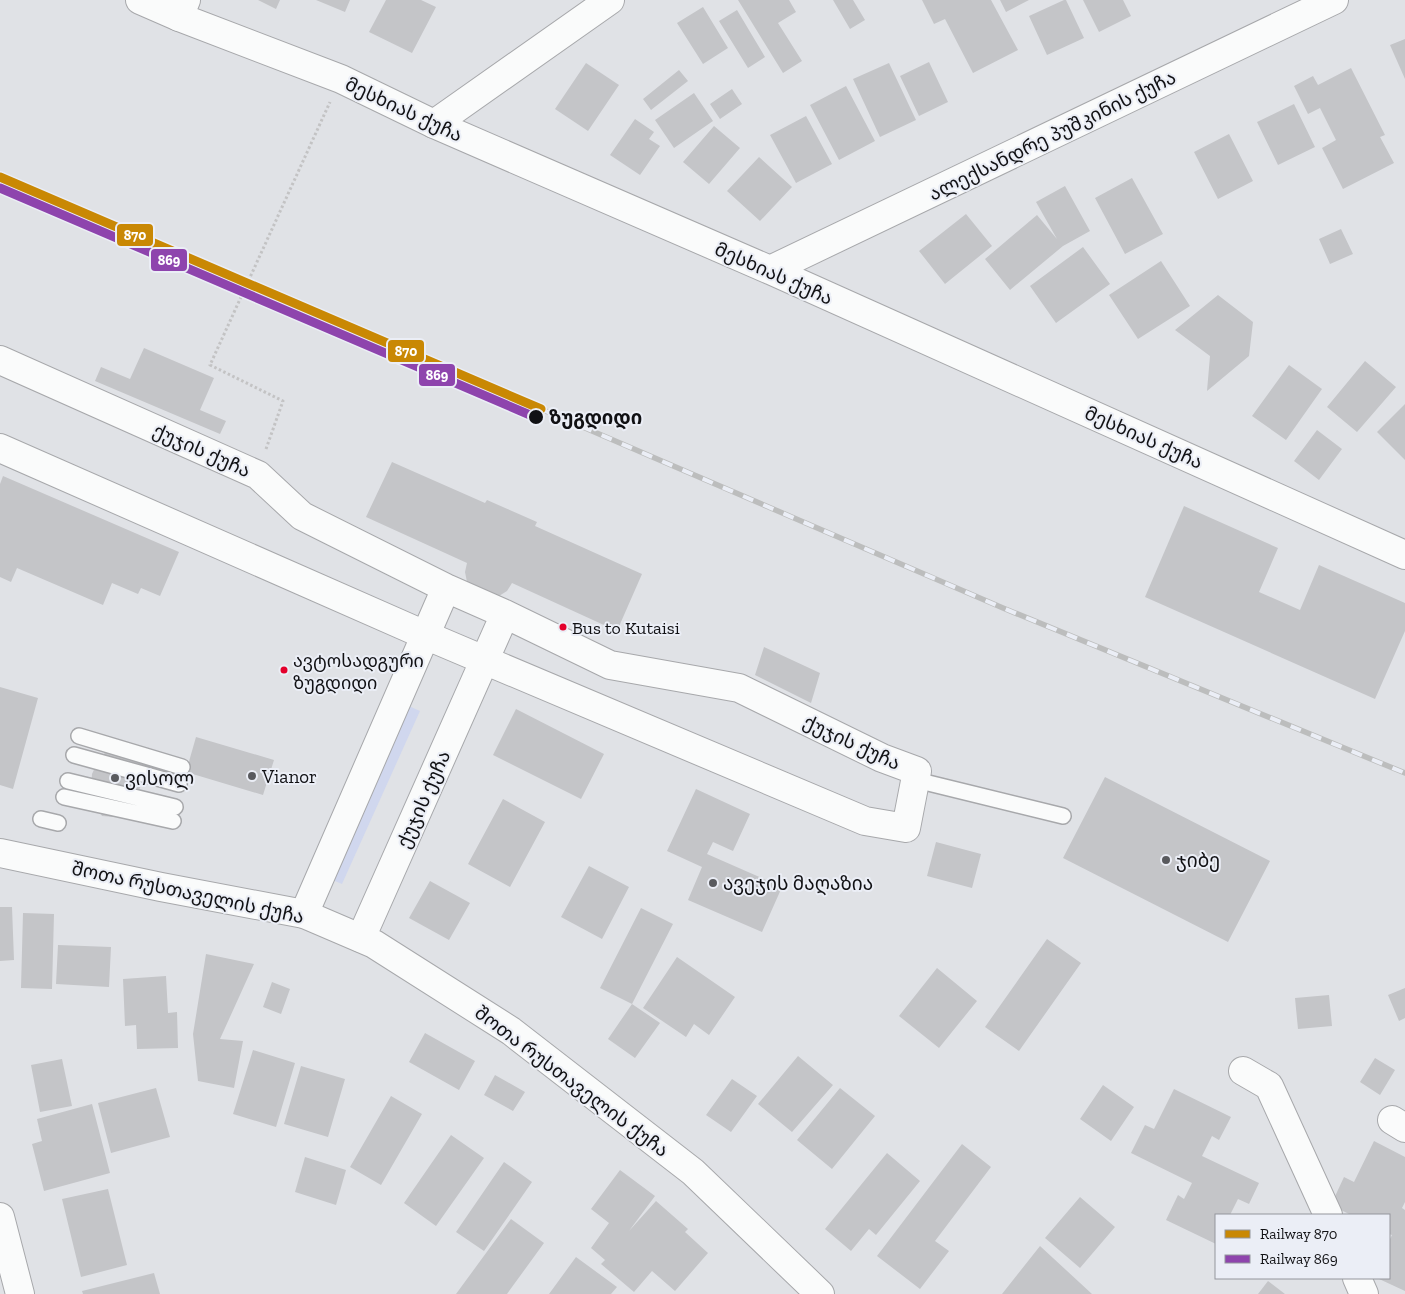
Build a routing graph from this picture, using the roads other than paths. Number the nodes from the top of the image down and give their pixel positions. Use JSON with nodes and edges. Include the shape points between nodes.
{"nodes":[{"id":1,"x":140,"y":0,"type":"edge"},
{"id":2,"x":610,"y":0,"type":"edge"},
{"id":3,"x":1334,"y":0,"type":"edge"},
{"id":4,"x":183,"y":8,"type":"edge"},
{"id":5,"x":434,"y":124,"type":"junction"},
{"id":6,"x":770,"y":270,"type":"junction"},
{"id":7,"x":0,"y":360,"type":"edge"},
{"id":8,"x":0,"y":448,"type":"edge"},
{"id":9,"x":1405,"y":555,"type":"edge"},
{"id":10,"x":446,"y":588,"type":"junction"},
{"id":11,"x":506,"y":614,"type":"junction"},
{"id":12,"x":425,"y":636,"type":"junction"},
{"id":13,"x":485,"y":660,"type":"junction"},
{"id":14,"x":79,"y":736,"type":"dead end"},
{"id":15,"x":74,"y":755,"type":"dead end"},
{"id":16,"x":182,"y":767,"type":"dead end"},
{"id":17,"x":916,"y":780,"type":"junction"},
{"id":18,"x":68,"y":781,"type":"dead end"},
{"id":19,"x":179,"y":784,"type":"dead end"},
{"id":20,"x":64,"y":797,"type":"dead end"},
{"id":21,"x":1063,"y":816,"type":"dead end"},
{"id":22,"x":40,"y":819,"type":"dead end"},
{"id":23,"x":58,"y":823,"type":"dead end"},
{"id":24,"x":0,"y":853,"type":"edge"},
{"id":25,"x":304,"y":914,"type":"junction"},
{"id":26,"x":361,"y":938,"type":"junction"},
{"id":27,"x":1243,"y":1071,"type":"dead end"},
{"id":28,"x":1328,"y":1214,"type":"edge"},
{"id":29,"x":0,"y":1217,"type":"edge"},
{"id":30,"x":1356,"y":1279,"type":"edge"},
{"id":31,"x":20,"y":1294,"type":"edge"},
{"id":32,"x":820,"y":1294,"type":"edge"},
{"id":33,"x":1364,"y":1294,"type":"edge"}],
"edges":[{"from":1,"to":4,"type":"street","name":"მესხიას ქუჩა"},
{"from":2,"to":5,"type":"street"},
{"from":3,"to":6,"type":"street","name":"ალექსანდრე პუშკინის ქუჩა"},
{"from":4,"to":5,"type":"street","name":"მესხიას ქუჩა"},
{"from":5,"to":6,"type":"street","name":"მესხიას ქუჩა"},
{"from":6,"to":9,"type":"street","name":"მესხიას ქუჩა"},
{"from":7,"to":10,"type":"street","name":"ქუჯის ქუჩა","via":[[258,475],[302,516]]},
{"from":8,"to":12,"type":"street","name":"ქუჯის ქუჩა"},
{"from":10,"to":11,"type":"street","name":"ქუჯის ქუჩა"},
{"from":10,"to":12,"type":"street"},
{"from":11,"to":13,"type":"street","name":"ქუჯის ქუჩა"},
{"from":11,"to":17,"type":"street","name":"ქუჯის ქუჩა","via":[[610,665],[738,688],[882,758],[917,771]]},
{"from":12,"to":13,"type":"street","name":"ქუჯის ქუჩა"},
{"from":12,"to":25,"type":"street"},
{"from":13,"to":17,"type":"street","name":"ქუჯის ქუჩა","via":[[865,820],[906,828]]},
{"from":13,"to":26,"type":"street","name":"ქუჯის ქუჩა"},
{"from":14,"to":16,"type":"lane"},
{"from":15,"to":19,"type":"lane"},
{"from":17,"to":21,"type":"lane"},
{"from":18,"to":20,"type":"lane","via":[[174,814]]},
{"from":22,"to":23,"type":"lane"},
{"from":24,"to":25,"type":"street","name":"შოთა რუსთაველის ქუჩა"},
{"from":25,"to":26,"type":"street","name":"შოთა რუსთაველის ქუჩა"},
{"from":26,"to":32,"type":"street","name":"შოთა რუსთაველის ქუჩა","via":[[511,1031],[693,1172]]},
{"from":27,"to":28,"type":"street","via":[[1269,1086]]},
{"from":29,"to":31,"type":"street"},
{"from":30,"to":33,"type":"street"}]}
